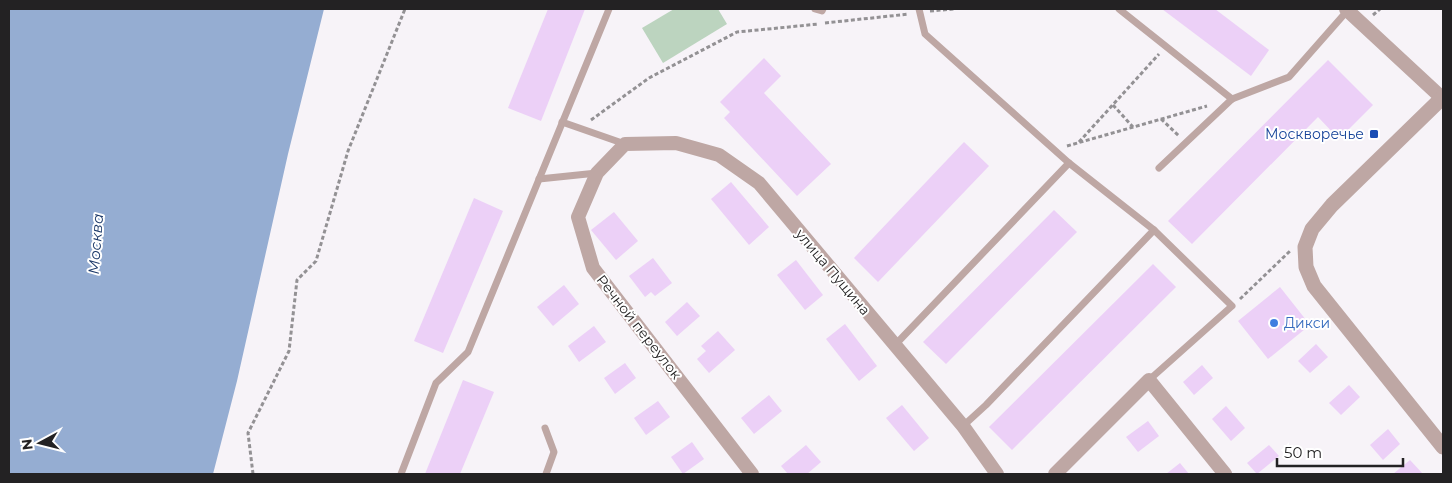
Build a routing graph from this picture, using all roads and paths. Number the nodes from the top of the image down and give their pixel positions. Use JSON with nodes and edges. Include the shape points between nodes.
{"nodes":[{"id":1,"x":405,"y":9,"type":"edge"},
{"id":2,"x":609,"y":9,"type":"edge"},
{"id":3,"x":815,"y":9,"type":"edge"},
{"id":4,"x":823,"y":9,"type":"edge"},
{"id":5,"x":954,"y":9,"type":"edge"},
{"id":6,"x":1120,"y":9,"type":"edge"},
{"id":7,"x":1347,"y":10,"type":"edge"},
{"id":8,"x":920,"y":11,"type":"edge"},
{"id":9,"x":1166,"y":46,"type":"junction"},
{"id":10,"x":1443,"y":98,"type":"edge"},
{"id":11,"x":1232,"y":99,"type":"junction"},
{"id":12,"x":1112,"y":105,"type":"junction"},
{"id":13,"x":1161,"y":119,"type":"junction"},
{"id":14,"x":562,"y":122,"type":"junction"},
{"id":15,"x":1133,"y":127,"type":"junction"},
{"id":16,"x":580,"y":128,"type":"junction"},
{"id":17,"x":1079,"y":142,"type":"junction"},
{"id":18,"x":1185,"y":143,"type":"junction"},
{"id":19,"x":625,"y":144,"type":"junction"},
{"id":20,"x":1054,"y":149,"type":"junction"},
{"id":21,"x":1069,"y":163,"type":"junction"},
{"id":22,"x":1159,"y":168,"type":"dead end"},
{"id":23,"x":597,"y":173,"type":"junction"},
{"id":24,"x":539,"y":179,"type":"junction"},
{"id":25,"x":1154,"y":230,"type":"junction"},
{"id":26,"x":1292,"y":248,"type":"dead end"},
{"id":27,"x":1232,"y":306,"type":"junction"},
{"id":28,"x":895,"y":345,"type":"junction"},
{"id":29,"x":1149,"y":380,"type":"junction"},
{"id":30,"x":962,"y":426,"type":"junction"},
{"id":31,"x":545,"y":428,"type":"dead end"},
{"id":32,"x":1443,"y":447,"type":"edge"},
{"id":33,"x":253,"y":474,"type":"edge"},
{"id":34,"x":401,"y":474,"type":"edge"},
{"id":35,"x":546,"y":474,"type":"edge"},
{"id":36,"x":752,"y":474,"type":"edge"},
{"id":37,"x":997,"y":474,"type":"edge"},
{"id":38,"x":1055,"y":474,"type":"edge"},
{"id":39,"x":1225,"y":474,"type":"edge"}],
"edges":[{"from":1,"to":33,"type":"path","via":[[348,150],[316,261],[297,280],[290,351],[248,433]]},
{"from":2,"to":14,"type":"lane"},
{"from":3,"to":4,"type":"lane"},
{"from":5,"to":8,"type":"path"},
{"from":6,"to":9,"type":"lane"},
{"from":7,"to":10,"type":"street"},
{"from":7,"to":11,"type":"lane","via":[[1289,77]]},
{"from":8,"to":16,"type":"path","via":[[738,32],[649,78]]},
{"from":8,"to":20,"type":"lane","via":[[926,34]]},
{"from":9,"to":11,"type":"lane"},
{"from":9,"to":12,"type":"path"},
{"from":10,"to":32,"type":"street","via":[[1332,205],[1312,229],[1305,247],[1306,267],[1314,286]]},
{"from":11,"to":13,"type":"path"},
{"from":11,"to":18,"type":"lane"},
{"from":12,"to":15,"type":"path"},
{"from":12,"to":17,"type":"path"},
{"from":13,"to":15,"type":"path"},
{"from":13,"to":18,"type":"path"},
{"from":14,"to":16,"type":"lane"},
{"from":14,"to":24,"type":"lane"},
{"from":15,"to":17,"type":"path"},
{"from":16,"to":19,"type":"lane"},
{"from":17,"to":20,"type":"path"},
{"from":18,"to":22,"type":"lane"},
{"from":19,"to":23,"type":"street","name":"Речной переулок"},
{"from":19,"to":28,"type":"street","name":"улица Пущина","via":[[676,143],[719,155],[759,183]]},
{"from":20,"to":21,"type":"lane"},
{"from":21,"to":25,"type":"lane"},
{"from":21,"to":28,"type":"lane"},
{"from":23,"to":24,"type":"lane"},
{"from":23,"to":36,"type":"street","name":"Речной переулок","via":[[578,216],[593,268]]},
{"from":24,"to":34,"type":"lane","via":[[468,352],[436,383]]},
{"from":25,"to":27,"type":"lane"},
{"from":25,"to":30,"type":"lane"},
{"from":26,"to":27,"type":"path"},
{"from":27,"to":29,"type":"lane"},
{"from":28,"to":30,"type":"street","name":"улица Пущина"},
{"from":29,"to":38,"type":"street"},
{"from":29,"to":39,"type":"street"},
{"from":30,"to":37,"type":"street","name":"улица Пущина"},
{"from":31,"to":35,"type":"lane","via":[[554,452]]}]}
